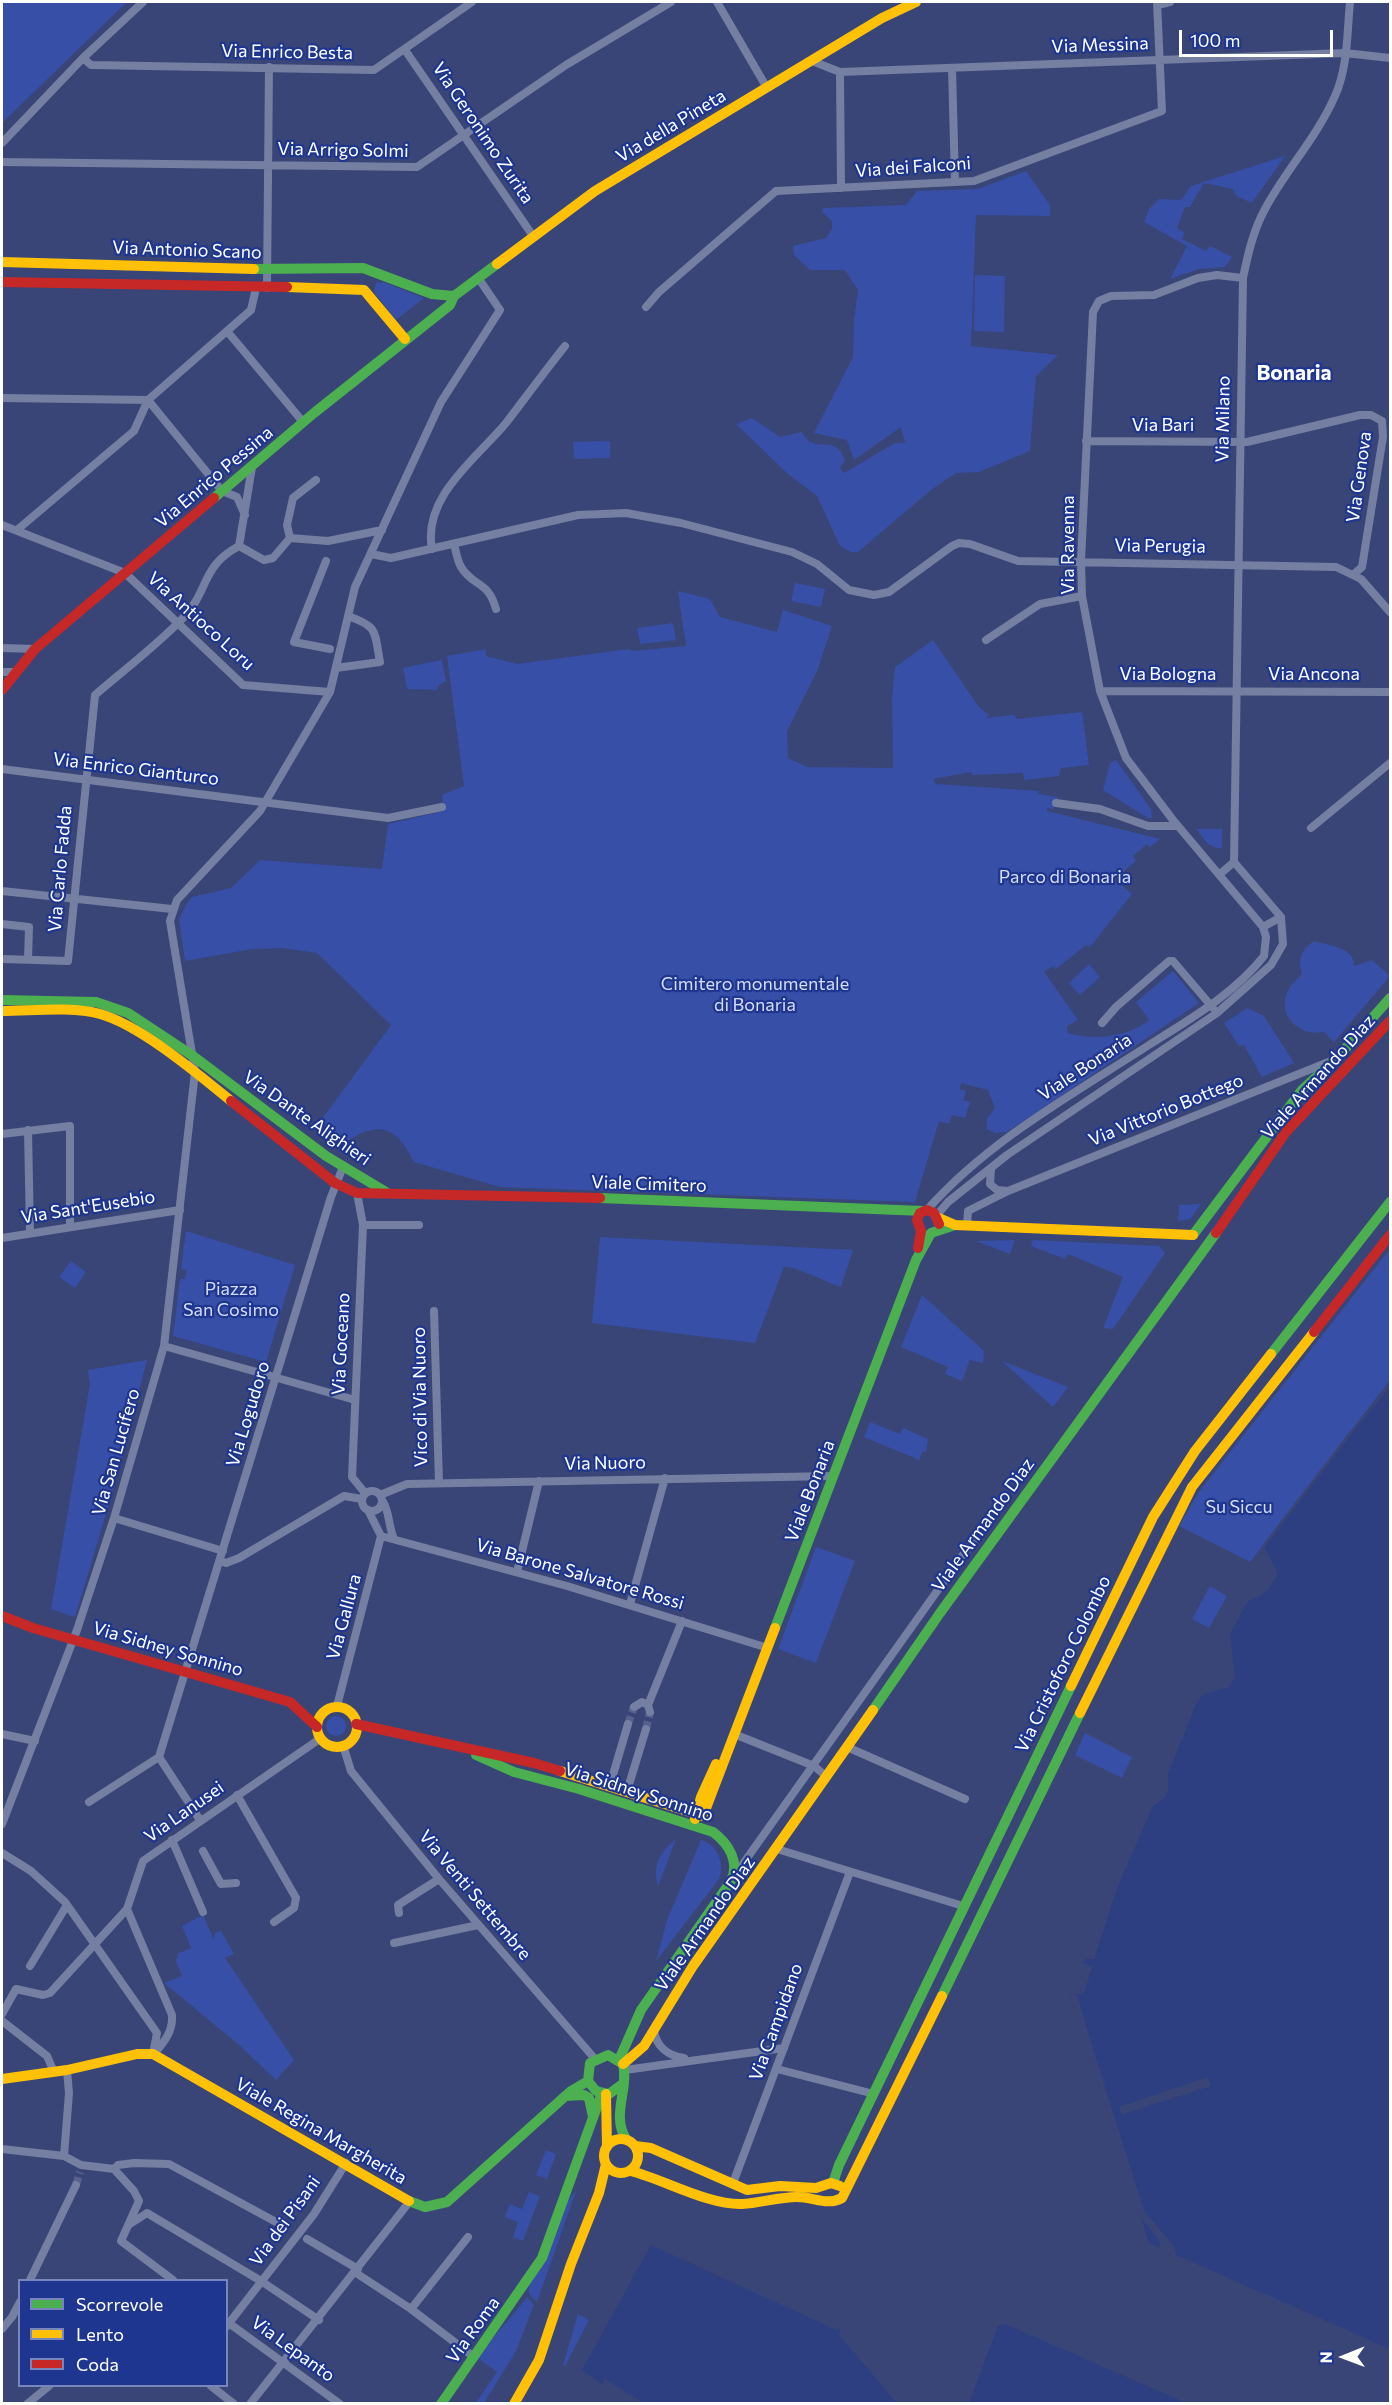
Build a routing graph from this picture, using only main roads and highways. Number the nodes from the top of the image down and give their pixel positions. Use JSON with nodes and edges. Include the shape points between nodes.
{"nodes":[{"id":1,"x":916,"y":2,"type":"edge"},
{"id":2,"x":2,"y":262,"type":"edge"},
{"id":3,"x":371,"y":272,"type":"junction"},
{"id":4,"x":2,"y":282,"type":"edge"},
{"id":5,"x":364,"y":290,"type":"junction"},
{"id":6,"x":454,"y":297,"type":"junction"},
{"id":7,"x":405,"y":339,"type":"junction"},
{"id":8,"x":2,"y":690,"type":"edge"},
{"id":9,"x":1390,"y":998,"type":"edge"},
{"id":10,"x":2,"y":1000,"type":"edge"},
{"id":11,"x":2,"y":1011,"type":"edge"},
{"id":12,"x":1390,"y":1021,"type":"edge"},
{"id":13,"x":386,"y":1192,"type":"junction"},
{"id":14,"x":1390,"y":1202,"type":"edge"},
{"id":15,"x":927,"y":1220,"type":"junction"},
{"id":16,"x":1194,"y":1235,"type":"junction"},
{"id":17,"x":1390,"y":1235,"type":"edge"},
{"id":18,"x":1208,"y":1245,"type":"junction"},
{"id":19,"x":2,"y":1616,"type":"edge"},
{"id":20,"x":356,"y":1724,"type":"junction"},
{"id":21,"x":317,"y":1727,"type":"junction"},
{"id":22,"x":468,"y":1750,"type":"junction"},
{"id":23,"x":699,"y":1814,"type":"junction"},
{"id":24,"x":696,"y":1826,"type":"junction"},
{"id":25,"x":731,"y":1881,"type":"joint"},
{"id":26,"x":622,"y":2065,"type":"junction"},
{"id":27,"x":2,"y":2079,"type":"edge"},
{"id":28,"x":588,"y":2081,"type":"junction"},
{"id":29,"x":624,"y":2083,"type":"junction"},
{"id":30,"x":604,"y":2094,"type":"junction"},
{"id":31,"x":565,"y":2096,"type":"junction"},
{"id":32,"x":593,"y":2117,"type":"junction"},
{"id":33,"x":631,"y":2143,"type":"junction"},
{"id":34,"x":607,"y":2147,"type":"junction"},
{"id":35,"x":606,"y":2164,"type":"junction"},
{"id":36,"x":625,"y":2172,"type":"junction"},
{"id":37,"x":830,"y":2184,"type":"junction"},
{"id":38,"x":843,"y":2192,"type":"junction"},
{"id":39,"x":599,"y":2193,"type":"junction"},
{"id":40,"x":827,"y":2200,"type":"junction"},
{"id":41,"x":441,"y":2403,"type":"edge"},
{"id":42,"x":514,"y":2403,"type":"edge"}],
"edges":[{"from":1,"to":6,"type":"main road","name":"Via della Pineta","via":[[882,18],[595,191]]},
{"from":2,"to":3,"type":"main road","name":"Via Antonio Scano","via":[[363,268]]},
{"from":3,"to":5,"type":"main road"},
{"from":3,"to":6,"type":"main road","name":"Via Antonio Scano","via":[[432,294]]},
{"from":4,"to":5,"type":"main road","name":"Via Antonio Scano"},
{"from":5,"to":7,"type":"main road"},
{"from":6,"to":7,"type":"main road","name":"Via Enrico Pessina","via":[[450,305]]},
{"from":7,"to":8,"type":"main road","name":"Via Enrico Pessina","via":[[35,649]]},
{"from":9,"to":16,"type":"main road","name":"Viale Armando Diaz","via":[[1302,1090]]},
{"from":10,"to":13,"type":"main road","name":"Via Dante Alighieri","via":[[79,1001],[106,1004],[128,1013],[343,1167]]},
{"from":11,"to":13,"type":"main road","name":"Via Dante Alighieri","via":[[100,1014],[129,1027],[195,1072],[335,1184],[357,1193]]},
{"from":12,"to":18,"type":"main road","name":"Viale Armando Diaz","via":[[1286,1132]]},
{"from":13,"to":15,"type":"main road","name":"Viale Cimitero"},
{"from":14,"to":37,"type":"main road","name":"Via Cristoforo Colombo","via":[[1173,1483],[1153,1517]]},
{"from":15,"to":16,"type":"main road","name":"Viale Cimitero","via":[[955,1225]]},
{"from":15,"to":23,"type":"main road","name":"Viale Bonaria","via":[[916,1260],[768,1648]]},
{"from":16,"to":18,"type":"main road"},
{"from":17,"to":38,"type":"main road","name":"Via Cristoforo Colombo","via":[[1181,1504],[992,1897]]},
{"from":18,"to":26,"type":"main road","name":"Viale Armando Diaz","via":[[940,1613],[693,1966],[644,2046]]},
{"from":19,"to":21,"type":"main road","name":"Via Sidney Sonnino","via":[[290,1702]]},
{"from":20,"to":21,"type":"main road","via":[[349,1712],[337,1706],[322,1713]]},
{"from":20,"to":21,"type":"main road","via":[[354,1736],[343,1746],[330,1745],[321,1738]]},
{"from":20,"to":22,"type":"main road","name":"Via Sidney Sonnino"},
{"from":22,"to":23,"type":"main road","name":"Via Sidney Sonnino","via":[[534,1763]]},
{"from":22,"to":24,"type":"main road","name":"Via Sidney Sonnino","via":[[514,1772]]},
{"from":23,"to":24,"type":"main road","name":"Viale Bonaria"},
{"from":24,"to":25,"type":"main road","name":"Via Sidney Sonnino","via":[[713,1832],[729,1850],[735,1872]]},
{"from":25,"to":26,"type":"main road","name":"Viale Armando Diaz","via":[[642,2009],[629,2035]]},
{"from":26,"to":28,"type":"main road","via":[[608,2055],[595,2059],[588,2069]]},
{"from":26,"to":29,"type":"main road"},
{"from":27,"to":31,"type":"main road","name":"Viale Regina Margherita","via":[[153,2054],[425,2207],[447,2202]]},
{"from":28,"to":30,"type":"main road"},
{"from":28,"to":31,"type":"main road","name":"Viale Regina Margherita"},
{"from":29,"to":30,"type":"main road","via":[[615,2092]]},
{"from":29,"to":33,"type":"main road","via":[[618,2123]]},
{"from":30,"to":32,"type":"main road","name":"Via Roma"},
{"from":30,"to":34,"type":"main road","via":[[609,2106]]},
{"from":31,"to":32,"type":"main road","via":[[589,2098]]},
{"from":32,"to":41,"type":"main road","name":"Via Roma","via":[[552,2235],[532,2276]]},
{"from":33,"to":34,"type":"main road","via":[[615,2140]]},
{"from":33,"to":36,"type":"main road","via":[[639,2156]]},
{"from":33,"to":37,"type":"main road","via":[[747,2190]]},
{"from":34,"to":35,"type":"main road"},
{"from":35,"to":36,"type":"main road"},
{"from":35,"to":39,"type":"main road"},
{"from":36,"to":39,"type":"main road"},
{"from":36,"to":40,"type":"main road","via":[[661,2179],[715,2201],[741,2204],[798,2197]]},
{"from":37,"to":38,"type":"main road","via":[[840,2186]]},
{"from":37,"to":40,"type":"main road","via":[[823,2192]]},
{"from":38,"to":40,"type":"main road","via":[[839,2201]]},
{"from":39,"to":42,"type":"main road","via":[[539,2360]]}]}
